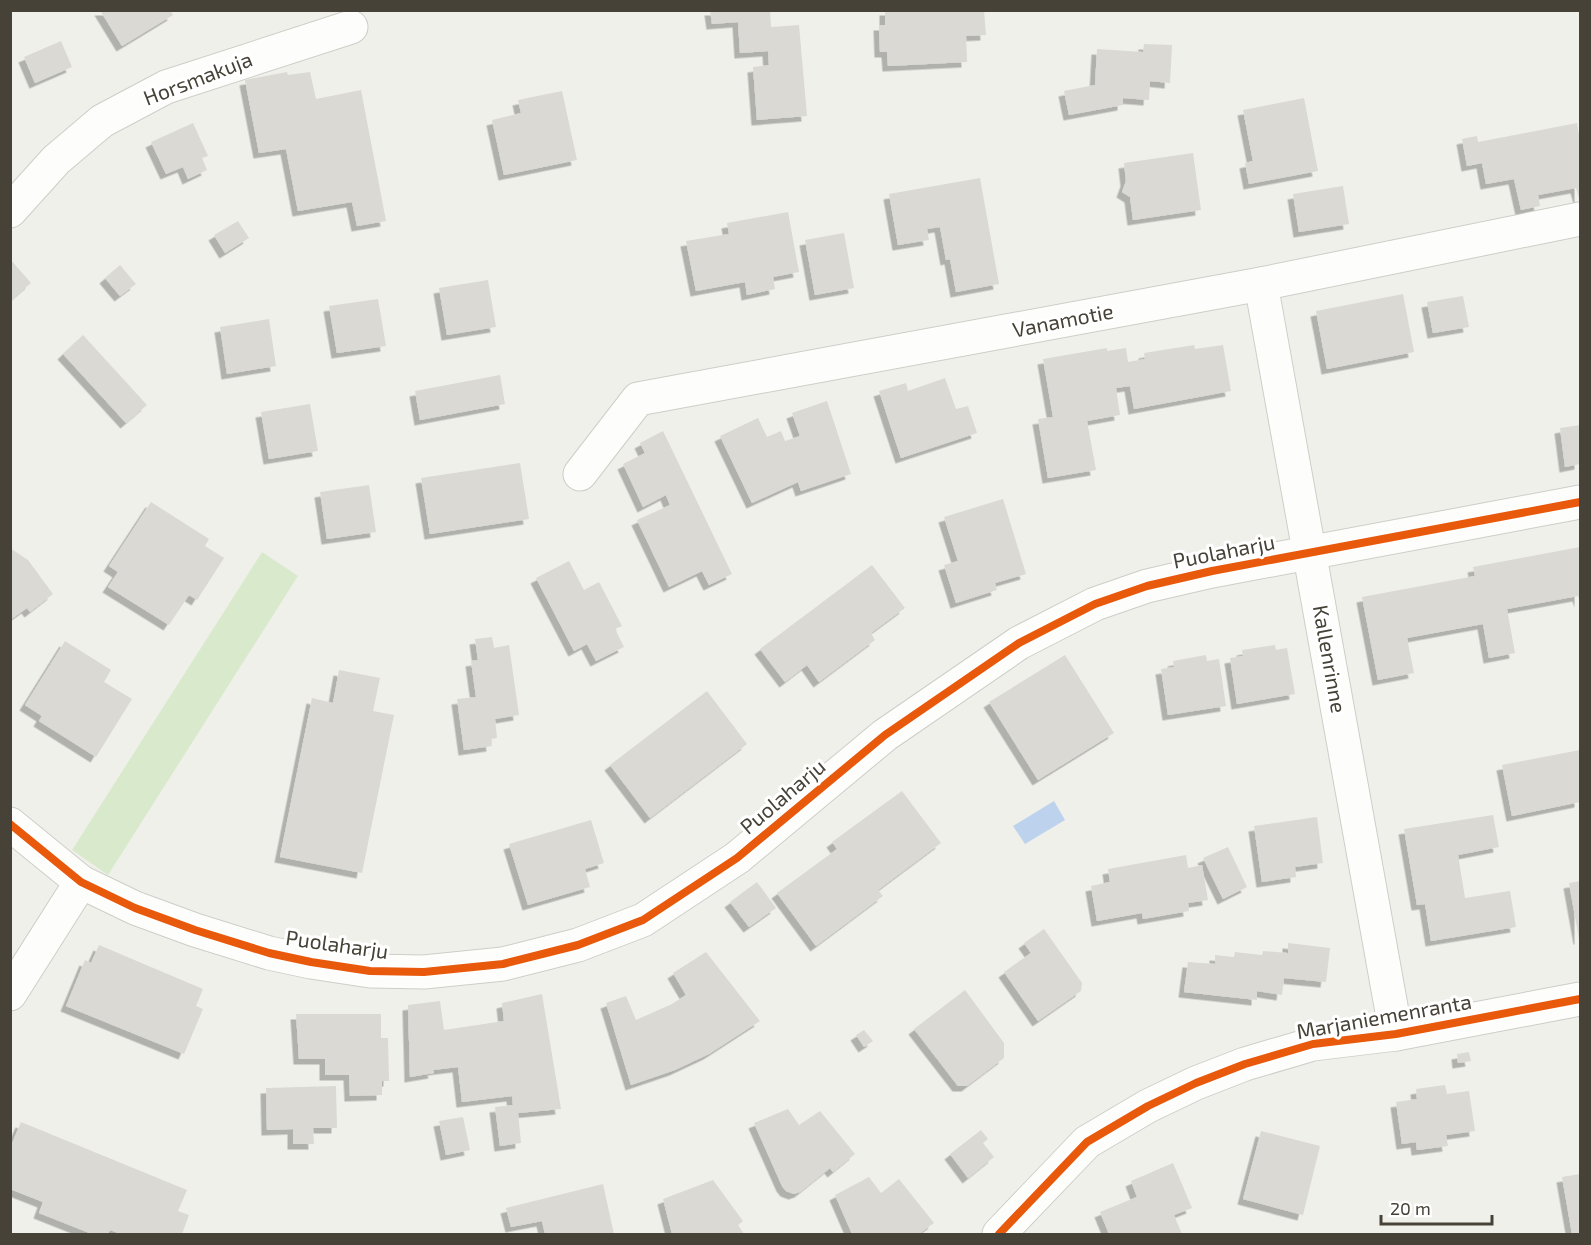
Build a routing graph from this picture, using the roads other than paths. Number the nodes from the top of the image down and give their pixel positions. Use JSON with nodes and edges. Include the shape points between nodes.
{"nodes":[{"id":1,"x":351,"y":27,"type":"dead end"},
{"id":2,"x":10,"y":211,"type":"edge"},
{"id":3,"x":1581,"y":219,"type":"edge"},
{"id":4,"x":1261,"y":284,"type":"junction"},
{"id":5,"x":580,"y":474,"type":"dead end"},
{"id":6,"x":1581,"y":502,"type":"edge"},
{"id":7,"x":1310,"y":553,"type":"junction"},
{"id":8,"x":10,"y":824,"type":"edge"},
{"id":9,"x":81,"y":882,"type":"junction"},
{"id":10,"x":10,"y":994,"type":"edge"},
{"id":11,"x":1581,"y":999,"type":"edge"},
{"id":12,"x":1396,"y":1034,"type":"junction"},
{"id":13,"x":999,"y":1234,"type":"edge"}],
"edges":[{"from":1,"to":2,"type":"street","name":"Horsmakuja","via":[[166,87],[102,121],[56,160]]},
{"from":3,"to":4,"type":"street","name":"Vanamotie"},
{"from":4,"to":5,"type":"street","name":"Vanamotie","via":[[638,399]]},
{"from":4,"to":7,"type":"street","name":"Kallenrinne"},
{"from":6,"to":7,"type":"street","name":"Puolaharju"},
{"from":7,"to":9,"type":"street","name":"Puolaharju","via":[[1147,586],[1095,604],[1019,643],[885,735],[737,858],[643,920],[578,945],[503,964],[423,972],[369,970],[269,953],[135,908]]},
{"from":7,"to":12,"type":"street","name":"Kallenrinne"},
{"from":8,"to":9,"type":"street","name":"Puolaharju"},
{"from":9,"to":10,"type":"street"},
{"from":11,"to":12,"type":"street","name":"Marjaniemenranta"},
{"from":12,"to":13,"type":"street","name":"Marjaniemenranta","via":[[1313,1044],[1245,1064],[1148,1106],[1087,1142]]}]}
